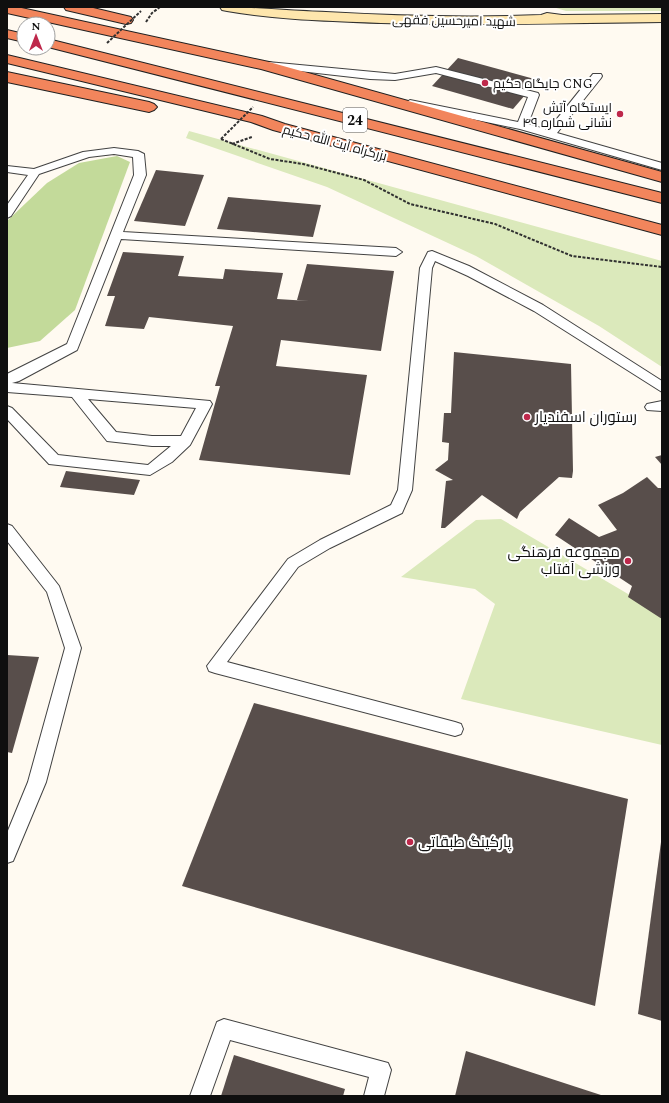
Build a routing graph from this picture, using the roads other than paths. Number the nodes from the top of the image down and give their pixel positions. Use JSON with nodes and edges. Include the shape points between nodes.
{"nodes":[{"id":1,"x":72,"y":7,"type":"edge"},
{"id":2,"x":227,"y":7,"type":"edge"},
{"id":3,"x":386,"y":7,"type":"edge"},
{"id":4,"x":481,"y":7,"type":"edge"},
{"id":5,"x":531,"y":7,"type":"edge"},
{"id":6,"x":7,"y":9,"type":"edge"},
{"id":7,"x":662,"y":18,"type":"edge"},
{"id":8,"x":562,"y":19,"type":"junction"},
{"id":9,"x":56,"y":45,"type":"edge"},
{"id":10,"x":7,"y":59,"type":"edge"},
{"id":11,"x":264,"y":65,"type":"junction"},
{"id":12,"x":597,"y":76,"type":"dead end"},
{"id":13,"x":7,"y":77,"type":"edge"},
{"id":14,"x":376,"y":96,"type":"junction"},
{"id":15,"x":522,"y":126,"type":"junction"},
{"id":16,"x":279,"y":127,"type":"junction"},
{"id":17,"x":551,"y":134,"type":"junction"},
{"id":18,"x":662,"y":167,"type":"edge"},
{"id":19,"x":7,"y":170,"type":"edge"},
{"id":20,"x":35,"y":172,"type":"junction"},
{"id":21,"x":662,"y":177,"type":"edge"},
{"id":22,"x":662,"y":198,"type":"edge"},
{"id":23,"x":7,"y":214,"type":"edge"},
{"id":24,"x":662,"y":230,"type":"edge"},
{"id":25,"x":117,"y":235,"type":"junction"},
{"id":26,"x":396,"y":252,"type":"dead end"},
{"id":27,"x":7,"y":379,"type":"edge"},
{"id":28,"x":7,"y":387,"type":"edge"},
{"id":29,"x":662,"y":387,"type":"edge"},
{"id":30,"x":76,"y":393,"type":"junction"},
{"id":31,"x":7,"y":411,"type":"edge"},
{"id":32,"x":185,"y":441,"type":"junction"},
{"id":33,"x":7,"y":530,"type":"edge"},
{"id":34,"x":455,"y":729,"type":"dead end"},
{"id":35,"x":7,"y":855,"type":"edge"},
{"id":36,"x":200,"y":1096,"type":"edge"},
{"id":37,"x":374,"y":1096,"type":"edge"}],
"edges":[{"from":1,"to":11,"type":"highway","via":[[148,19]]},
{"from":2,"to":8,"type":"street","name":"شهید امیرحسین فقهی","via":[[247,11],[322,16],[439,20]]},
{"from":3,"to":4,"type":"street","name":"شهید امیرحسین فقهی"},
{"from":5,"to":8,"type":"street","via":[[541,15]]},
{"from":6,"to":11,"type":"highway"},
{"from":7,"to":8,"type":"street"},
{"from":9,"to":22,"type":"highway","name":"بزرگراه آیت الله حکیم","number":"24"},
{"from":10,"to":16,"type":"highway","name":"بزرگراه آیت الله حکیم","number":"24","via":[[256,119]]},
{"from":11,"to":14,"type":"highway"},
{"from":11,"to":15,"type":"lane","via":[[394,77],[436,70],[534,95]]},
{"from":12,"to":17,"type":"lane"},
{"from":13,"to":16,"type":"highway","via":[[180,113]]},
{"from":14,"to":15,"type":"lane"},
{"from":14,"to":21,"type":"highway"},
{"from":15,"to":17,"type":"lane"},
{"from":16,"to":24,"type":"highway","name":"بزرگراه آیت الله حکیم","number":"24"},
{"from":17,"to":18,"type":"lane"},
{"from":19,"to":20,"type":"lane"},
{"from":20,"to":23,"type":"lane"},
{"from":20,"to":25,"type":"lane","via":[[87,154],[114,150],[138,154],[140,175]]},
{"from":25,"to":26,"type":"lane"},
{"from":25,"to":27,"type":"lane","via":[[72,347],[14,378]]},
{"from":28,"to":30,"type":"lane"},
{"from":29,"to":34,"type":"lane","via":[[582,333],[535,306],[451,262],[432,255],[426,268],[405,490],[397,509],[325,544],[293,563],[215,666]]},
{"from":30,"to":32,"type":"lane","via":[[112,437]]},
{"from":30,"to":32,"type":"lane","via":[[205,404]]},
{"from":31,"to":32,"type":"lane","via":[[54,460],[150,470]]},
{"from":33,"to":35,"type":"lane","via":[[54,590],[74,648],[36,782]]},
{"from":36,"to":37,"type":"lane","via":[[224,1029],[381,1070]]}]}
